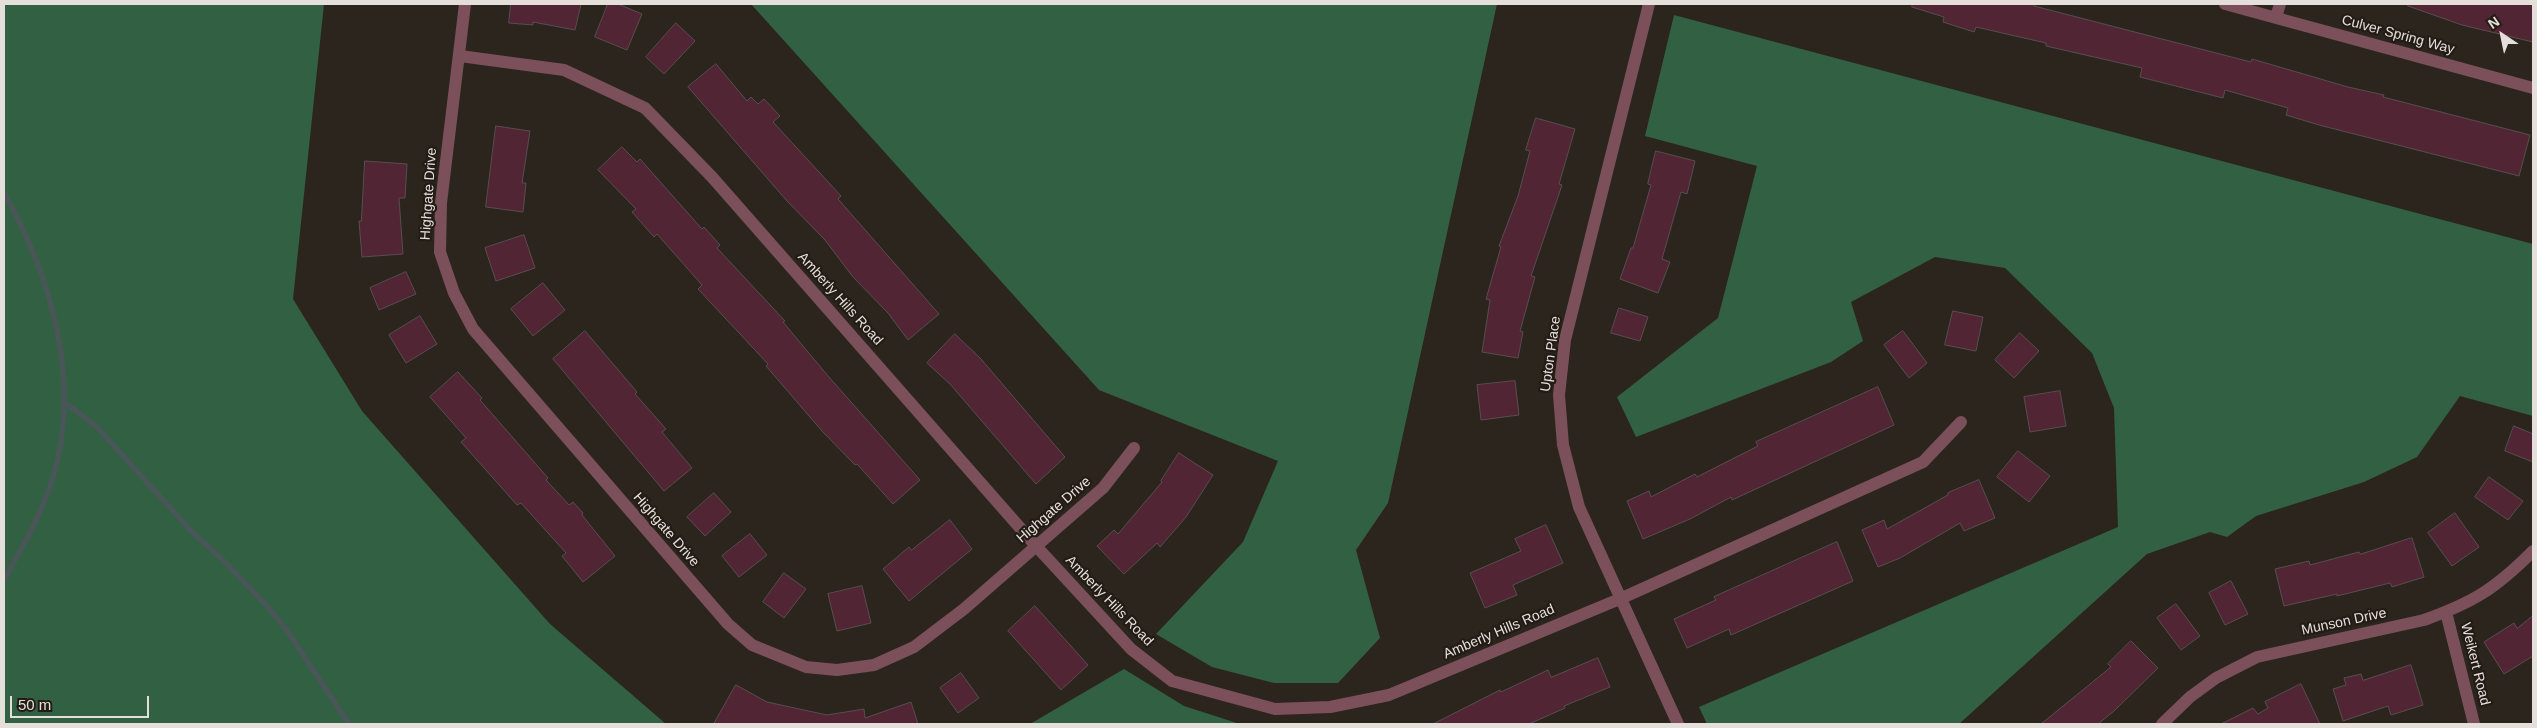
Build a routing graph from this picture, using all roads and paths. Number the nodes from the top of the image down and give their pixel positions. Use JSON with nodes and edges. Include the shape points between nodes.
{"nodes":[{"id":1,"x":465,"y":4,"type":"edge"},
{"id":2,"x":1649,"y":4,"type":"edge"},
{"id":3,"x":2225,"y":4,"type":"edge"},
{"id":4,"x":2280,"y":4,"type":"edge"},
{"id":5,"x":2276,"y":17,"type":"junction"},
{"id":6,"x":460,"y":56,"type":"junction"},
{"id":7,"x":2533,"y":88,"type":"edge"},
{"id":8,"x":1961,"y":422,"type":"dead end"},
{"id":9,"x":1134,"y":448,"type":"dead end"},
{"id":10,"x":1036,"y":546,"type":"junction"},
{"id":11,"x":2533,"y":551,"type":"edge"},
{"id":12,"x":1622,"y":598,"type":"junction"},
{"id":13,"x":2446,"y":612,"type":"junction"},
{"id":14,"x":1678,"y":724,"type":"edge"},
{"id":15,"x":2162,"y":724,"type":"edge"},
{"id":16,"x":2474,"y":724,"type":"edge"}],
"edges":[{"from":1,"to":6,"type":"street","name":"Highgate Drive"},
{"from":2,"to":12,"type":"street","name":"Upton Place","via":[[1565,340],[1559,395],[1563,445],[1579,507]]},
{"from":3,"to":5,"type":"street","name":"Culver Spring Way"},
{"from":4,"to":5,"type":"street"},
{"from":5,"to":7,"type":"street","name":"Culver Spring Way"},
{"from":6,"to":10,"type":"street","name":"Amberly Hills Road","via":[[564,70],[645,108],[725,191]]},
{"from":6,"to":10,"type":"street","name":"Highgate Drive","via":[[441,204],[440,252],[454,292],[473,329],[728,624],[752,645],[806,667],[837,670],[874,664],[914,648]]},
{"from":8,"to":12,"type":"street","name":"Amberly Hills Road","via":[[1923,462]]},
{"from":9,"to":10,"type":"street","name":"Highgate Drive","via":[[1102,488]]},
{"from":10,"to":12,"type":"street","name":"Amberly Hills Road","via":[[1131,649],[1172,681],[1275,709],[1330,707],[1389,695]]},
{"from":11,"to":13,"type":"street","name":"Munson Drive","via":[[2504,580],[2478,598]]},
{"from":12,"to":14,"type":"street","name":"Upton Place"},
{"from":13,"to":15,"type":"street","name":"Munson Drive","via":[[2424,620],[2257,657],[2216,678]]},
{"from":13,"to":16,"type":"street","name":"Weikert Road"}]}
